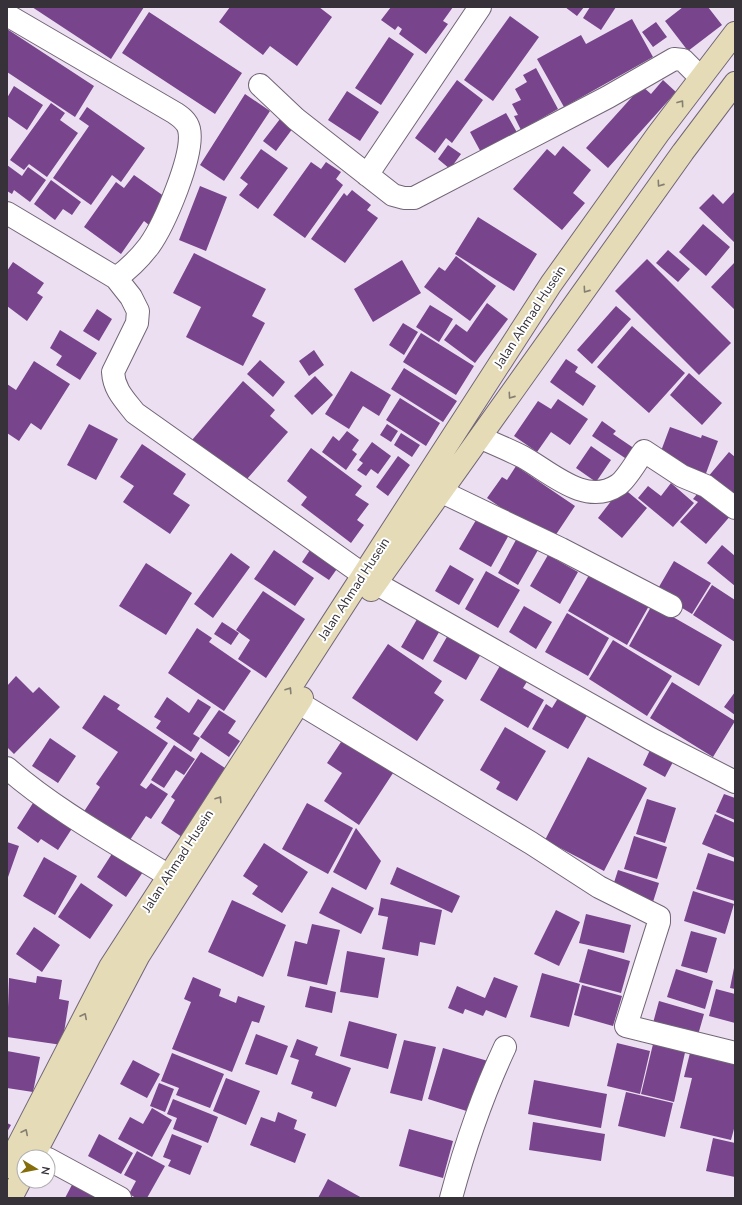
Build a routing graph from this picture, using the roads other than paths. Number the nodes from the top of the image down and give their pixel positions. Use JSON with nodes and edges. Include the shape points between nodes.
{"nodes":[{"id":1,"x":480,"y":7,"type":"edge"},
{"id":2,"x":7,"y":15,"type":"edge"},
{"id":3,"x":735,"y":32,"type":"edge"},
{"id":4,"x":700,"y":77,"type":"junction"},
{"id":5,"x":735,"y":83,"type":"edge"},
{"id":6,"x":260,"y":85,"type":"dead end"},
{"id":7,"x":367,"y":175,"type":"junction"},
{"id":8,"x":7,"y":213,"type":"edge"},
{"id":9,"x":116,"y":278,"type":"junction"},
{"id":10,"x":481,"y":438,"type":"junction"},
{"id":11,"x":440,"y":492,"type":"junction"},
{"id":12,"x":735,"y":508,"type":"edge"},
{"id":13,"x":369,"y":579,"type":"junction"},
{"id":14,"x":671,"y":606,"type":"dead end"},
{"id":15,"x":299,"y":703,"type":"junction"},
{"id":16,"x":7,"y":768,"type":"edge"},
{"id":17,"x":735,"y":782,"type":"edge"},
{"id":18,"x":169,"y":876,"type":"junction"},
{"id":19,"x":505,"y":1047,"type":"dead end"},
{"id":20,"x":735,"y":1053,"type":"edge"},
{"id":21,"x":43,"y":1149,"type":"edge"},
{"id":22,"x":56,"y":1164,"type":"edge"},
{"id":23,"x":7,"y":1167,"type":"edge"},
{"id":24,"x":16,"y":1189,"type":"edge"},
{"id":25,"x":11,"y":1198,"type":"edge"},
{"id":26,"x":120,"y":1198,"type":"edge"},
{"id":27,"x":452,"y":1198,"type":"edge"}],
"edges":[{"from":1,"to":7,"type":"street"},
{"from":2,"to":9,"type":"street","via":[[175,113],[189,128],[190,148],[187,161],[169,208],[150,244],[131,267]]},
{"from":3,"to":4,"type":"main road","name":"Jalan Ahmad Husein"},
{"from":4,"to":7,"type":"street","via":[[683,60],[674,59],[608,97],[414,198],[393,195]]},
{"from":13,"to":4,"type":"main road","name":"Jalan Ahmad Husein","one_way":true,"via":[[551,284]]},
{"from":5,"to":10,"type":"main road","name":"Jalan Ahmad Husein","one_way":true,"via":[[683,152]]},
{"from":6,"to":7,"type":"street","via":[[296,119]]},
{"from":8,"to":9,"type":"street"},
{"from":9,"to":13,"type":"street","via":[[138,311],[137,323],[113,372],[119,393],[135,413]]},
{"from":10,"to":11,"type":"main road","name":"Jalan Ahmad Husein"},
{"from":10,"to":12,"type":"street","via":[[522,457],[572,487],[598,492],[609,490],[619,484],[644,451],[682,476],[706,486]]},
{"from":11,"to":13,"type":"main road","name":"Jalan Ahmad Husein"},
{"from":11,"to":14,"type":"street","via":[[561,548]]},
{"from":13,"to":15,"type":"main road","name":"Jalan Ahmad Husein"},
{"from":13,"to":17,"type":"street","via":[[651,738]]},
{"from":18,"to":13,"type":"main road","name":"Jalan Ahmad Husein","one_way":true},
{"from":15,"to":20,"type":"street","via":[[531,843],[598,887],[659,917],[626,1026]]},
{"from":15,"to":21,"type":"main road","name":"Jalan Ahmad Husein","via":[[139,955]]},
{"from":16,"to":18,"type":"street","via":[[76,818]]},
{"from":23,"to":18,"type":"main road","name":"Jalan Ahmad Husein","one_way":true,"via":[[110,967]]},
{"from":19,"to":27,"type":"street","via":[[465,1146]]},
{"from":22,"to":26,"type":"street"},
{"from":24,"to":25,"type":"main road"}]}
